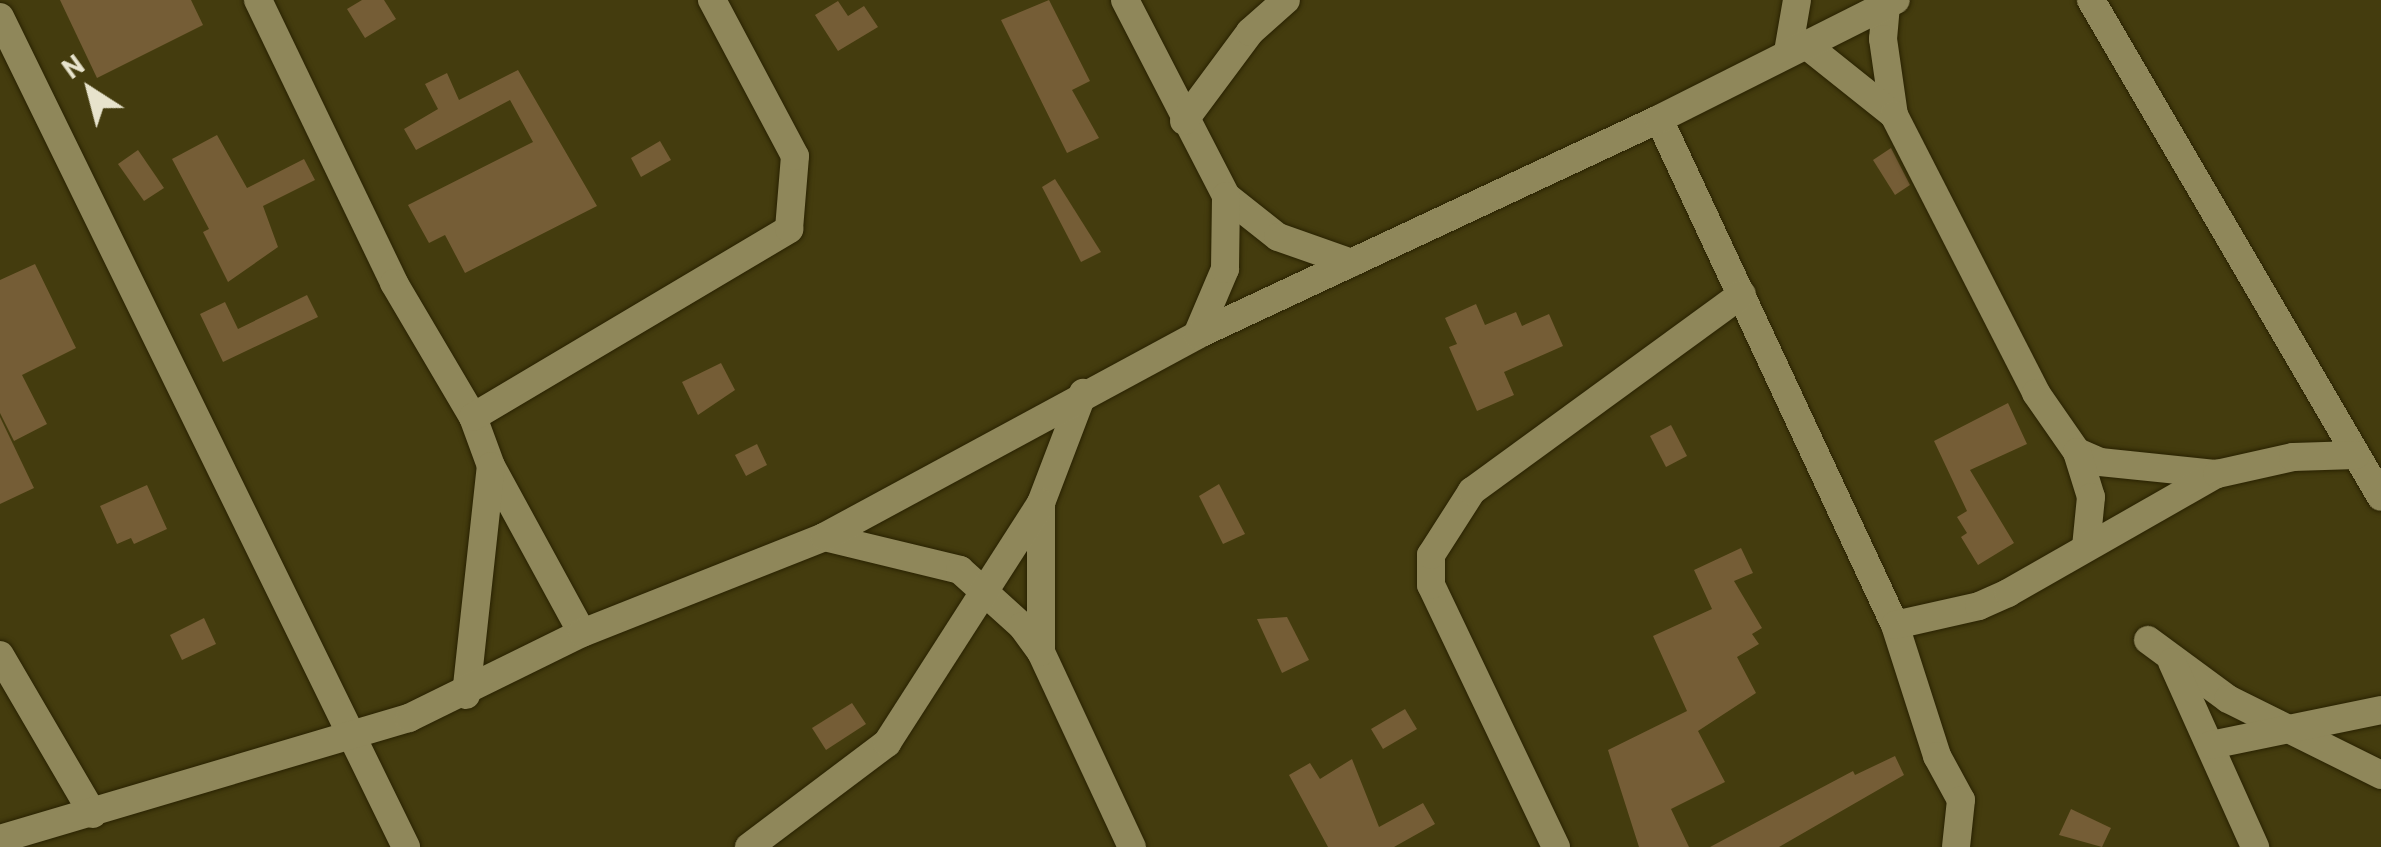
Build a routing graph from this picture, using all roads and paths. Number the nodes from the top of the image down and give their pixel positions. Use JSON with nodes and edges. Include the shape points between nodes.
{"nodes":[{"id":1,"x":258,"y":0,"type":"edge"},
{"id":2,"x":712,"y":0,"type":"edge"},
{"id":3,"x":1124,"y":0,"type":"edge"},
{"id":4,"x":1286,"y":0,"type":"edge"},
{"id":5,"x":1797,"y":0,"type":"edge"},
{"id":6,"x":2089,"y":1,"type":"edge"},
{"id":7,"x":1891,"y":2,"type":"edge"},
{"id":8,"x":0,"y":17,"type":"edge"},
{"id":9,"x":1797,"y":48,"type":"junction"},
{"id":10,"x":1894,"y":116,"type":"junction"},
{"id":11,"x":1659,"y":119,"type":"junction"},
{"id":12,"x":1184,"y":121,"type":"junction"},
{"id":13,"x":1226,"y":196,"type":"junction"},
{"id":14,"x":1352,"y":263,"type":"junction"},
{"id":15,"x":1742,"y":294,"type":"junction"},
{"id":16,"x":1197,"y":335,"type":"junction"},
{"id":17,"x":1082,"y":393,"type":"junction"},
{"id":18,"x":473,"y":417,"type":"junction"},
{"id":19,"x":2077,"y":452,"type":"junction"},
{"id":20,"x":2356,"y":455,"type":"junction"},
{"id":21,"x":491,"y":466,"type":"junction"},
{"id":22,"x":2217,"y":474,"type":"junction"},
{"id":23,"x":2381,"y":498,"type":"edge"},
{"id":24,"x":1041,"y":504,"type":"junction"},
{"id":25,"x":824,"y":537,"type":"junction"},
{"id":26,"x":2086,"y":547,"type":"junction"},
{"id":27,"x":986,"y":590,"type":"junction"},
{"id":28,"x":1894,"y":625,"type":"junction"},
{"id":29,"x":582,"y":634,"type":"junction"},
{"id":30,"x":2148,"y":640,"type":"dead end"},
{"id":31,"x":1041,"y":652,"type":"junction"},
{"id":32,"x":0,"y":655,"type":"edge"},
{"id":33,"x":2171,"y":660,"type":"junction"},
{"id":34,"x":466,"y":695,"type":"junction"},
{"id":35,"x":2381,"y":710,"type":"edge"},
{"id":36,"x":2284,"y":730,"type":"junction"},
{"id":37,"x":346,"y":732,"type":"junction"},
{"id":38,"x":2210,"y":746,"type":"junction"},
{"id":39,"x":2381,"y":775,"type":"edge"},
{"id":40,"x":92,"y":814,"type":"junction"},
{"id":41,"x":0,"y":839,"type":"edge"},
{"id":42,"x":406,"y":847,"type":"edge"},
{"id":43,"x":749,"y":847,"type":"edge"},
{"id":44,"x":1132,"y":847,"type":"edge"},
{"id":45,"x":1556,"y":847,"type":"edge"},
{"id":46,"x":1956,"y":847,"type":"edge"},
{"id":47,"x":2255,"y":847,"type":"edge"}],
"edges":[{"from":1,"to":18,"type":"street","via":[[394,283]]},
{"from":2,"to":18,"type":"street","via":[[795,156],[789,228]]},
{"from":3,"to":12,"type":"street"},
{"from":4,"to":12,"type":"street","via":[[1250,32]]},
{"from":5,"to":9,"type":"street"},
{"from":6,"to":20,"type":"street"},
{"from":7,"to":9,"type":"street"},
{"from":7,"to":10,"type":"street","via":[[1883,39]]},
{"from":8,"to":37,"type":"street"},
{"from":9,"to":10,"type":"street"},
{"from":9,"to":11,"type":"street"},
{"from":10,"to":19,"type":"street","via":[[2036,393]]},
{"from":11,"to":14,"type":"street"},
{"from":11,"to":15,"type":"street"},
{"from":12,"to":13,"type":"street"},
{"from":13,"to":14,"type":"street","via":[[1278,237]]},
{"from":13,"to":16,"type":"street","via":[[1225,269]]},
{"from":14,"to":16,"type":"street"},
{"from":15,"to":28,"type":"street"},
{"from":15,"to":45,"type":"street","via":[[1472,491],[1430,555],[1432,585]]},
{"from":16,"to":17,"type":"street"},
{"from":17,"to":24,"type":"street"},
{"from":17,"to":25,"type":"street"},
{"from":18,"to":21,"type":"street"},
{"from":19,"to":22,"type":"street","via":[[2100,462]]},
{"from":19,"to":26,"type":"street","via":[[2091,497]]},
{"from":20,"to":22,"type":"street","via":[[2293,457]]},
{"from":20,"to":23,"type":"street"},
{"from":21,"to":29,"type":"street"},
{"from":21,"to":34,"type":"street"},
{"from":22,"to":26,"type":"street"},
{"from":24,"to":27,"type":"street"},
{"from":24,"to":31,"type":"street"},
{"from":25,"to":27,"type":"street","via":[[960,570]]},
{"from":25,"to":29,"type":"street"},
{"from":26,"to":28,"type":"street","via":[[1979,606]]},
{"from":27,"to":31,"type":"street"},
{"from":27,"to":43,"type":"street","via":[[887,742]]},
{"from":28,"to":46,"type":"street","via":[[1931,739],[1961,800]]},
{"from":29,"to":34,"type":"street"},
{"from":30,"to":33,"type":"street"},
{"from":31,"to":44,"type":"street"},
{"from":32,"to":40,"type":"street"},
{"from":33,"to":36,"type":"street"},
{"from":33,"to":38,"type":"street"},
{"from":34,"to":37,"type":"street","via":[[409,718]]},
{"from":35,"to":36,"type":"street"},
{"from":36,"to":38,"type":"street"},
{"from":36,"to":39,"type":"street"},
{"from":37,"to":40,"type":"street"},
{"from":37,"to":42,"type":"street"},
{"from":38,"to":47,"type":"street"},
{"from":40,"to":41,"type":"street"}]}
